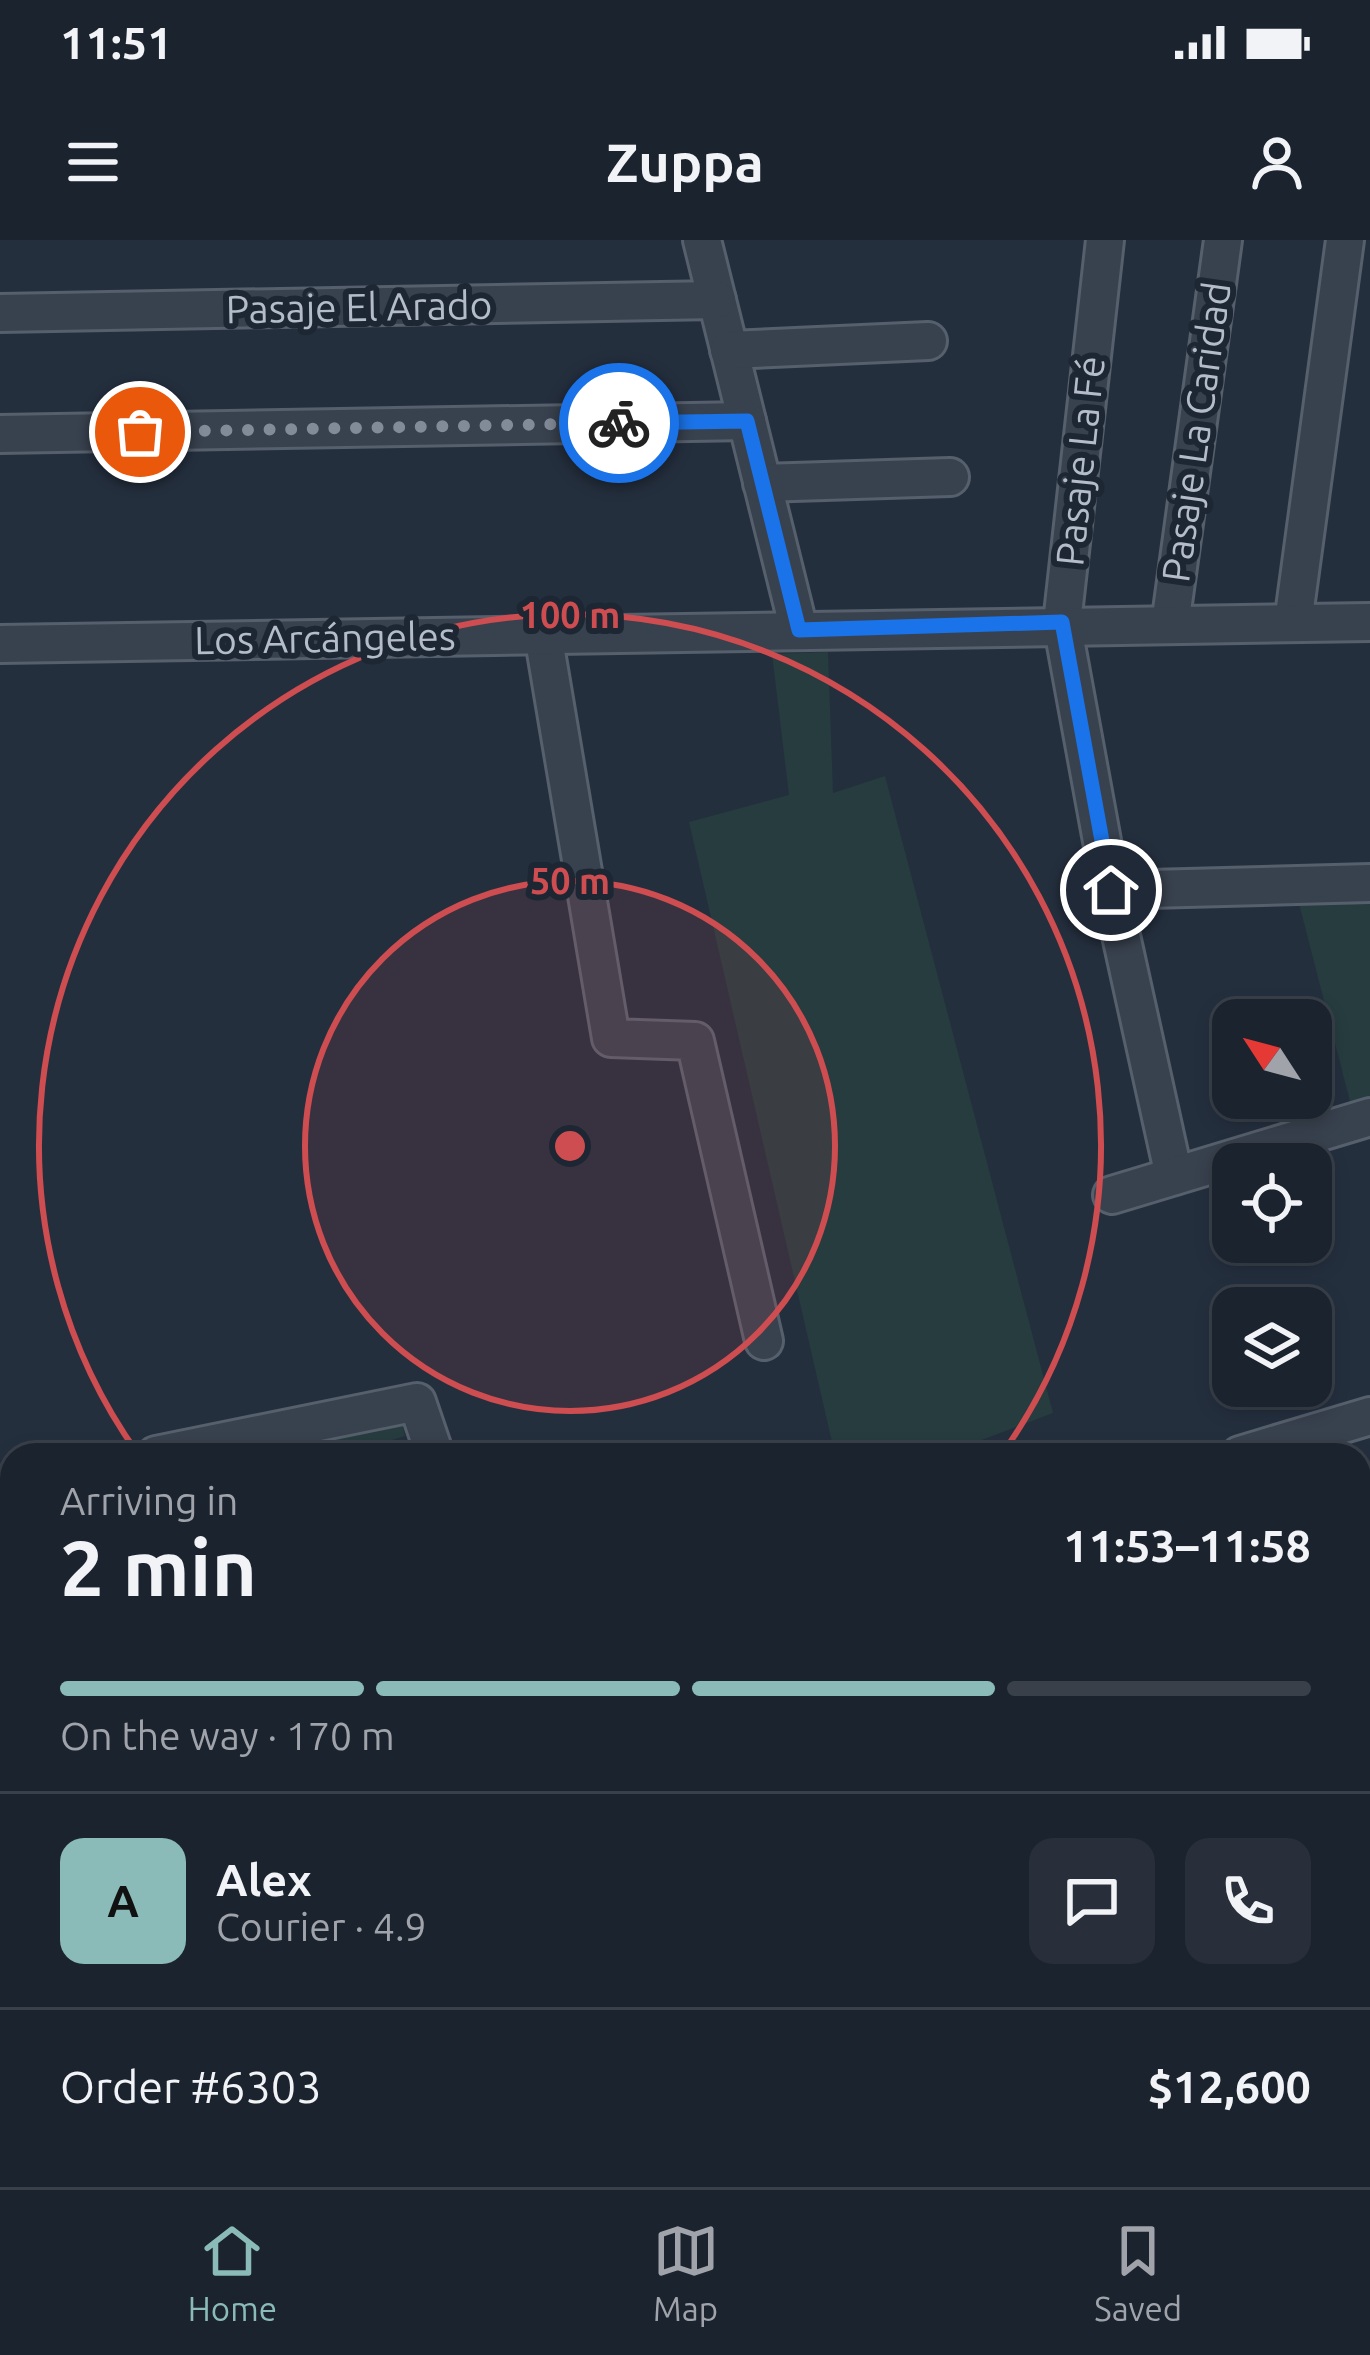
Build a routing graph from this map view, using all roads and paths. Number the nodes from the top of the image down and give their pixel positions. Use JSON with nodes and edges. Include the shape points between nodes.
{"nodes":[{"id":1,"x":702,"y":240,"type":"edge"},
{"id":2,"x":1105,"y":240,"type":"edge"},
{"id":3,"x":1223,"y":240,"type":"edge"},
{"id":4,"x":1345,"y":240,"type":"edge"},
{"id":5,"x":717,"y":300,"type":"junction"},
{"id":6,"x":0,"y":313,"type":"edge"},
{"id":7,"x":928,"y":341,"type":"dead end"},
{"id":8,"x":729,"y":350,"type":"junction"},
{"id":9,"x":747,"y":421,"type":"junction"},
{"id":10,"x":0,"y":434,"type":"edge"},
{"id":11,"x":950,"y":477,"type":"dead end"},
{"id":12,"x":762,"y":483,"type":"junction"},
{"id":13,"x":1062,"y":622,"type":"junction"},
{"id":14,"x":1292,"y":622,"type":"junction"},
{"id":15,"x":1370,"y":622,"type":"edge"},
{"id":16,"x":1170,"y":625,"type":"junction"},
{"id":17,"x":799,"y":630,"type":"junction"},
{"id":18,"x":543,"y":634,"type":"junction"},
{"id":19,"x":0,"y":644,"type":"edge"},
{"id":20,"x":1370,"y":884,"type":"edge"},
{"id":21,"x":1111,"y":890,"type":"junction"},
{"id":22,"x":1370,"y":1117,"type":"edge"},
{"id":23,"x":1174,"y":1176,"type":"junction"},
{"id":24,"x":1112,"y":1195,"type":"dead end"},
{"id":25,"x":764,"y":1341,"type":"dead end"},
{"id":26,"x":1370,"y":1416,"type":"edge"},
{"id":27,"x":215,"y":1443,"type":"edge"},
{"id":28,"x":431,"y":1443,"type":"edge"},
{"id":29,"x":1289,"y":1443,"type":"edge"}],
"edges":[{"from":1,"to":5,"type":"street"},
{"from":2,"to":13,"type":"street","name":"Pasaje La Fé"},
{"from":3,"to":16,"type":"street","name":"Pasaje La Caridad"},
{"from":4,"to":14,"type":"street"},
{"from":5,"to":6,"type":"street","name":"Pasaje El Arado"},
{"from":5,"to":8,"type":"street"},
{"from":7,"to":8,"type":"street"},
{"from":8,"to":9,"type":"street"},
{"from":9,"to":10,"type":"street"},
{"from":9,"to":12,"type":"street"},
{"from":11,"to":12,"type":"street"},
{"from":12,"to":17,"type":"street"},
{"from":13,"to":16,"type":"street","name":"Los Arcángeles"},
{"from":13,"to":17,"type":"street","name":"Los Arcángeles"},
{"from":13,"to":21,"type":"street","name":"Pasaje La Fé"},
{"from":14,"to":15,"type":"street","name":"Los Arcángeles"},
{"from":14,"to":16,"type":"street","name":"Los Arcángeles"},
{"from":17,"to":18,"type":"street","name":"Los Arcángeles"},
{"from":18,"to":19,"type":"street","name":"Los Arcángeles"},
{"from":18,"to":25,"type":"street","via":[[610,1038],[695,1041]]},
{"from":20,"to":21,"type":"street"},
{"from":21,"to":23,"type":"street","name":"Pasaje La Fé"},
{"from":22,"to":23,"type":"street"},
{"from":23,"to":24,"type":"street"},
{"from":26,"to":29,"type":"street"},
{"from":27,"to":28,"type":"street","via":[[417,1402]]}]}
